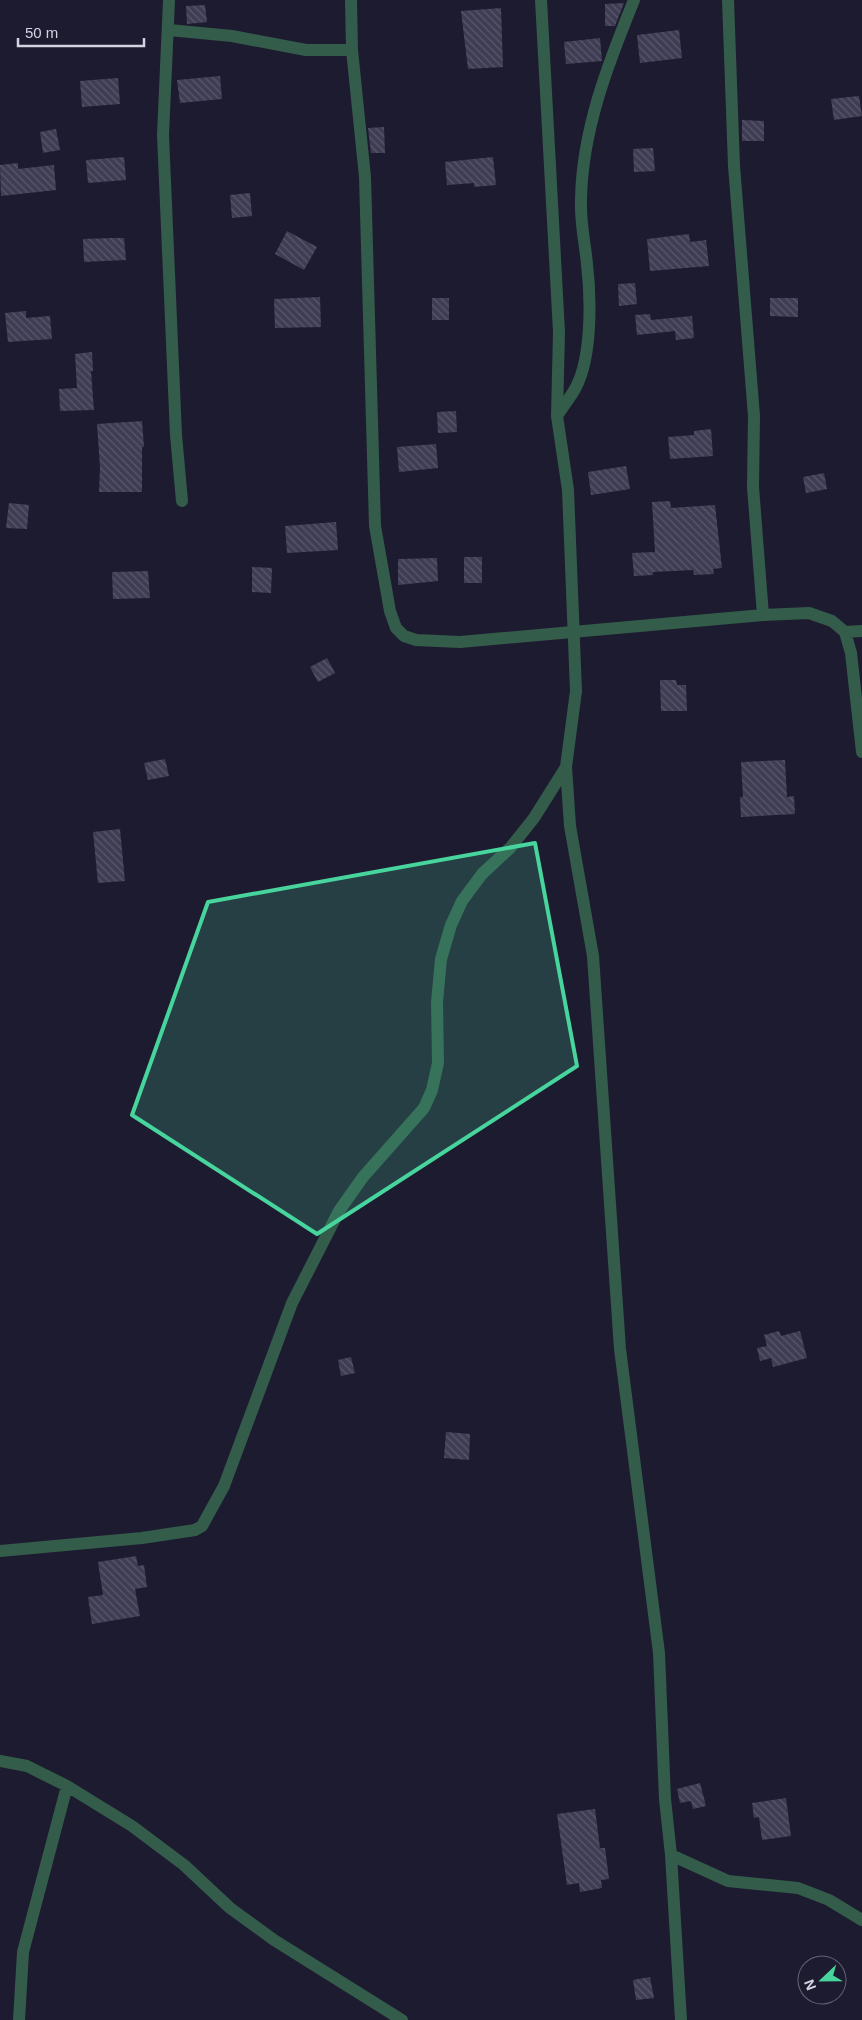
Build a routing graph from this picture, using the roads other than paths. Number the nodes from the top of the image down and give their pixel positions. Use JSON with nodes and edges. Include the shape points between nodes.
{"nodes":[{"id":1,"x":169,"y":0,"type":"edge"},
{"id":2,"x":351,"y":0,"type":"edge"},
{"id":3,"x":541,"y":0,"type":"edge"},
{"id":4,"x":634,"y":0,"type":"edge"},
{"id":5,"x":728,"y":0,"type":"edge"},
{"id":6,"x":169,"y":30,"type":"junction"},
{"id":7,"x":352,"y":50,"type":"junction"},
{"id":8,"x":557,"y":416,"type":"junction"},
{"id":9,"x":182,"y":501,"type":"dead end"},
{"id":10,"x":763,"y":615,"type":"junction"},
{"id":11,"x":862,"y":631,"type":"edge"},
{"id":12,"x":573,"y":632,"type":"junction"},
{"id":13,"x":845,"y":632,"type":"junction"},
{"id":14,"x":862,"y":752,"type":"edge"},
{"id":15,"x":566,"y":767,"type":"junction"},
{"id":16,"x":0,"y":1551,"type":"edge"},
{"id":17,"x":0,"y":1761,"type":"edge"},
{"id":18,"x":67,"y":1786,"type":"junction"},
{"id":19,"x":671,"y":1855,"type":"junction"},
{"id":20,"x":862,"y":1920,"type":"edge"},
{"id":21,"x":18,"y":2020,"type":"edge"},
{"id":22,"x":402,"y":2020,"type":"edge"},
{"id":23,"x":681,"y":2020,"type":"edge"}],
"edges":[{"from":1,"to":6,"type":"street"},
{"from":2,"to":7,"type":"street"},
{"from":3,"to":8,"type":"street","via":[[559,332]]},
{"from":4,"to":8,"type":"street","via":[[598,96],[586,156],[581,201],[590,299],[589,325],[576,387]]},
{"from":5,"to":10,"type":"street","via":[[734,166],[752,397],[753,487]]},
{"from":6,"to":7,"type":"street","via":[[232,36],[306,50]]},
{"from":6,"to":9,"type":"street","via":[[163,135],[176,436]]},
{"from":7,"to":12,"type":"street","via":[[365,177],[375,526],[396,628],[404,636],[416,640],[460,642]]},
{"from":8,"to":12,"type":"street","via":[[568,490]]},
{"from":10,"to":12,"type":"street"},
{"from":10,"to":13,"type":"street","via":[[809,614],[832,621]]},
{"from":11,"to":13,"type":"street"},
{"from":12,"to":15,"type":"street","via":[[576,691]]},
{"from":13,"to":14,"type":"street","via":[[852,653]]},
{"from":15,"to":16,"type":"street","via":[[534,818],[510,848],[482,874],[462,901],[441,959],[437,1002],[438,1062],[432,1090],[424,1108],[362,1177],[339,1211],[292,1304],[224,1486],[202,1526],[195,1530],[142,1538]]},
{"from":15,"to":19,"type":"street","via":[[570,826],[592,956],[620,1340],[659,1653],[664,1799]]},
{"from":17,"to":18,"type":"street","via":[[27,1766]]},
{"from":18,"to":21,"type":"street","via":[[23,1952]]},
{"from":18,"to":22,"type":"street","via":[[132,1826],[184,1865],[230,1908],[274,1940]]},
{"from":19,"to":20,"type":"street","via":[[728,1881],[798,1888],[829,1900]]},
{"from":19,"to":23,"type":"street"}]}
